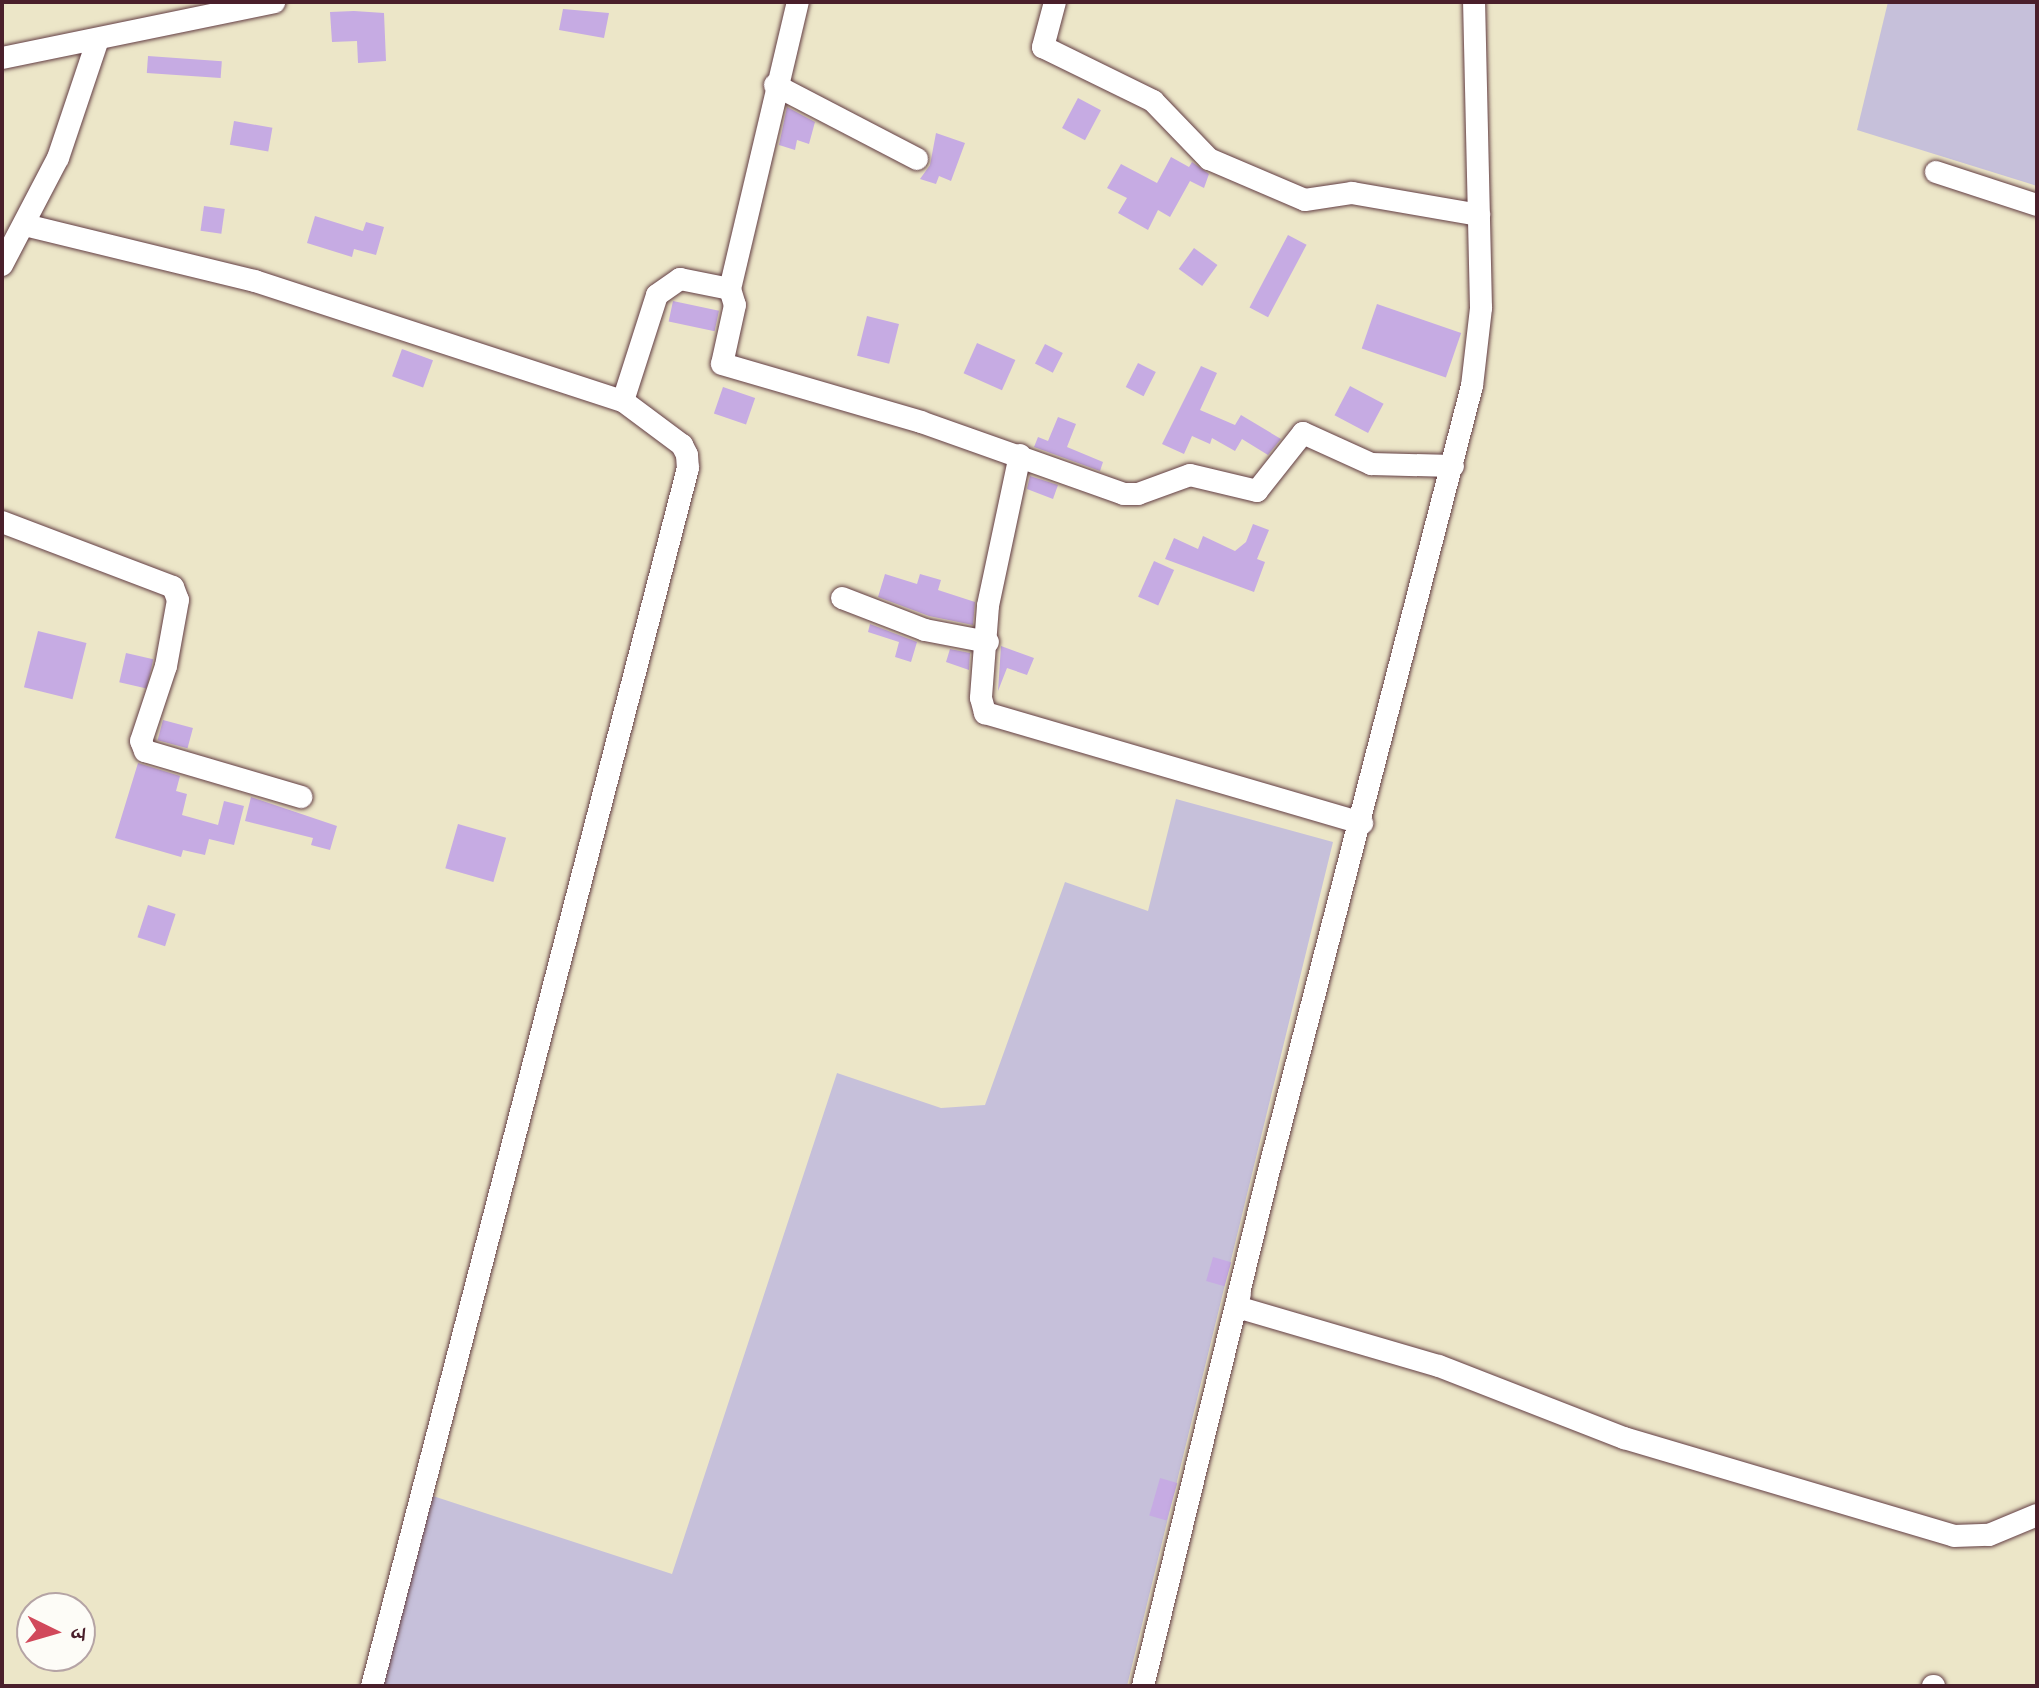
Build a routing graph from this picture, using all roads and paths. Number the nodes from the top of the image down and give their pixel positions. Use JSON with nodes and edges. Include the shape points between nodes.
{"nodes":[{"id":1,"x":274,"y":2,"type":"edge"},
{"id":2,"x":798,"y":2,"type":"edge"},
{"id":3,"x":1055,"y":2,"type":"edge"},
{"id":4,"x":1474,"y":2,"type":"edge"},
{"id":5,"x":97,"y":42,"type":"junction"},
{"id":6,"x":2,"y":58,"type":"edge"},
{"id":7,"x":775,"y":85,"type":"junction"},
{"id":8,"x":917,"y":159,"type":"dead end"},
{"id":9,"x":1936,"y":172,"type":"dead end"},
{"id":10,"x":2037,"y":205,"type":"edge"},
{"id":11,"x":1479,"y":215,"type":"junction"},
{"id":12,"x":25,"y":225,"type":"junction"},
{"id":13,"x":2,"y":265,"type":"edge"},
{"id":14,"x":730,"y":289,"type":"junction"},
{"id":15,"x":623,"y":401,"type":"junction"},
{"id":16,"x":1020,"y":455,"type":"junction"},
{"id":17,"x":1453,"y":466,"type":"junction"},
{"id":18,"x":2,"y":522,"type":"edge"},
{"id":19,"x":842,"y":598,"type":"dead end"},
{"id":20,"x":988,"y":642,"type":"junction"},
{"id":21,"x":301,"y":797,"type":"dead end"},
{"id":22,"x":1362,"y":823,"type":"junction"},
{"id":23,"x":1243,"y":1303,"type":"junction"},
{"id":24,"x":2037,"y":1515,"type":"edge"},
{"id":25,"x":372,"y":1686,"type":"edge"},
{"id":26,"x":1143,"y":1686,"type":"edge"}],
"edges":[{"from":1,"to":5,"type":"street"},
{"from":2,"to":7,"type":"street"},
{"from":3,"to":11,"type":"street","via":[[1043,47],[1153,101],[1209,159],[1305,200],[1352,193]]},
{"from":4,"to":11,"type":"street"},
{"from":5,"to":6,"type":"street"},
{"from":5,"to":12,"type":"street","via":[[58,158]]},
{"from":7,"to":8,"type":"street"},
{"from":7,"to":14,"type":"street"},
{"from":9,"to":10,"type":"street"},
{"from":11,"to":17,"type":"street","via":[[1480,332]]},
{"from":12,"to":13,"type":"street"},
{"from":12,"to":15,"type":"street","via":[[255,281]]},
{"from":14,"to":15,"type":"street","via":[[680,279],[657,295]]},
{"from":14,"to":16,"type":"street","via":[[735,305],[722,364]]},
{"from":15,"to":25,"type":"street","via":[[682,445],[688,468]]},
{"from":16,"to":17,"type":"street","via":[[1130,495],[1190,475],[1257,491],[1303,433],[1371,464]]},
{"from":16,"to":20,"type":"street","via":[[990,589]]},
{"from":17,"to":22,"type":"street"},
{"from":18,"to":21,"type":"street","via":[[173,587],[178,600],[166,666],[141,741],[145,751]]},
{"from":19,"to":20,"type":"street","via":[[925,630]]},
{"from":20,"to":22,"type":"street","via":[[981,698],[990,718]]},
{"from":22,"to":23,"type":"street"},
{"from":23,"to":24,"type":"street","via":[[1439,1366],[1624,1438],[1954,1536],[1989,1535]]},
{"from":23,"to":26,"type":"street"}]}
